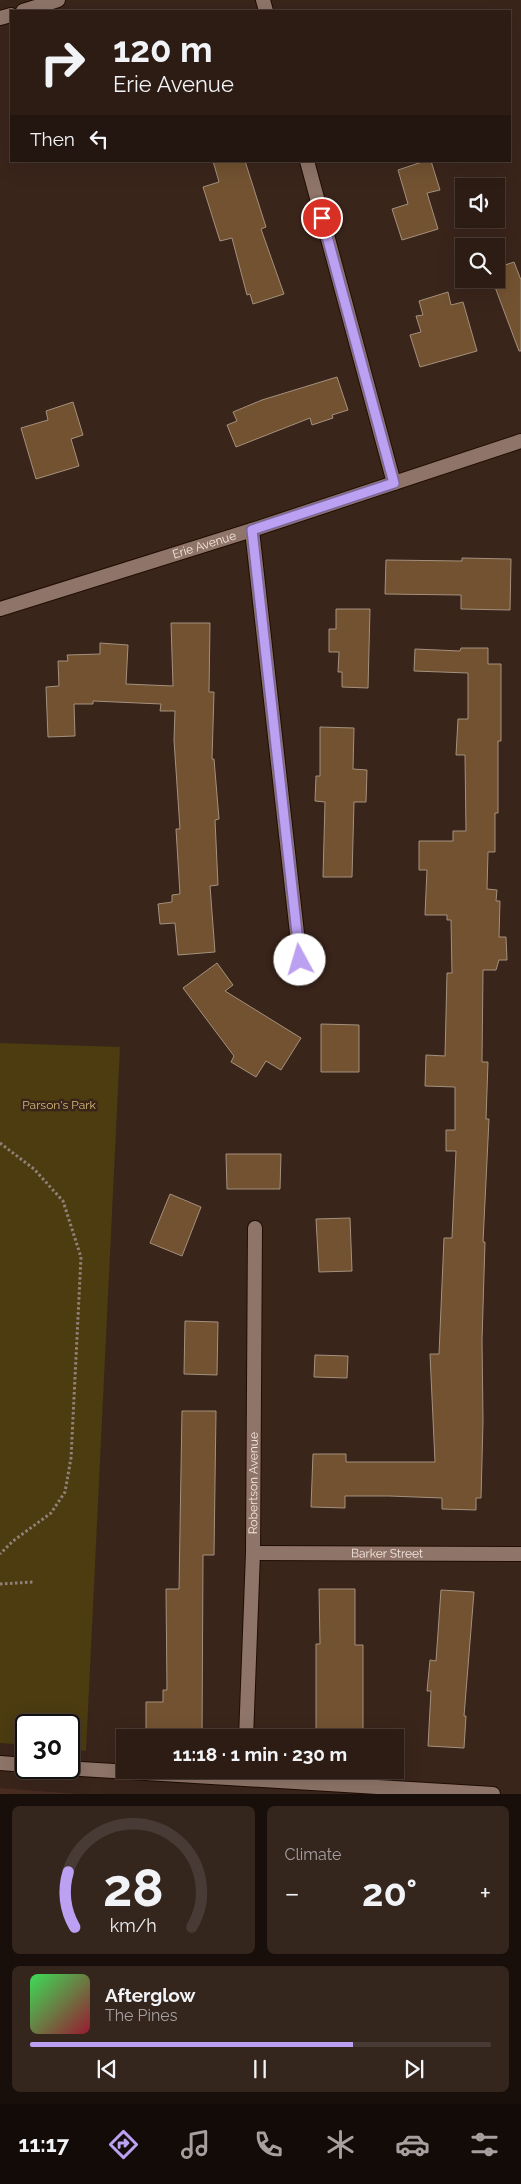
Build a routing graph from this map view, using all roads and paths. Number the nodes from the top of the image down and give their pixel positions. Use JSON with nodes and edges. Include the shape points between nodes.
{"nodes":[{"id":1,"x":58,"y":0,"type":"edge"},
{"id":2,"x":25,"y":10,"type":"edge"},
{"id":3,"x":307,"y":162,"type":"edge"},
{"id":4,"x":521,"y":441,"type":"edge"},
{"id":5,"x":394,"y":483,"type":"junction"},
{"id":6,"x":252,"y":530,"type":"junction"},
{"id":7,"x":0,"y":609,"type":"edge"},
{"id":8,"x":300,"y":960,"type":"dead end"},
{"id":9,"x":0,"y":1143,"type":"edge"},
{"id":10,"x":255,"y":1228,"type":"dead end"},
{"id":11,"x":253,"y":1553,"type":"junction"},
{"id":12,"x":0,"y":1554,"type":"edge"},
{"id":13,"x":521,"y":1554,"type":"edge"},
{"id":14,"x":33,"y":1582,"type":"dead end"},
{"id":15,"x":0,"y":1584,"type":"edge"},
{"id":16,"x":246,"y":1729,"type":"edge"},
{"id":17,"x":0,"y":1763,"type":"edge"},
{"id":18,"x":15,"y":1764,"type":"edge"},
{"id":19,"x":80,"y":1769,"type":"edge"},
{"id":20,"x":116,"y":1770,"type":"edge"},
{"id":21,"x":297,"y":1779,"type":"edge"},
{"id":22,"x":493,"y":1794,"type":"edge"}],
"edges":[{"from":1,"to":2,"type":"street"},
{"from":3,"to":5,"type":"street"},
{"from":4,"to":5,"type":"street","name":"Erie Avenue"},
{"from":5,"to":6,"type":"street","name":"Erie Avenue"},
{"from":6,"to":7,"type":"street","name":"Erie Avenue"},
{"from":6,"to":8,"type":"street"},
{"from":9,"to":12,"type":"path","via":[[34,1169],[63,1201],[81,1257],[71,1458],[65,1492],[51,1513]]},
{"from":10,"to":11,"type":"street","name":"Robertson Avenue"},
{"from":11,"to":13,"type":"street","name":"Barker Street"},
{"from":11,"to":16,"type":"street","name":"Robertson Avenue"},
{"from":14,"to":15,"type":"path"},
{"from":17,"to":18,"type":"street"},
{"from":19,"to":20,"type":"street"},
{"from":21,"to":22,"type":"street"}]}
